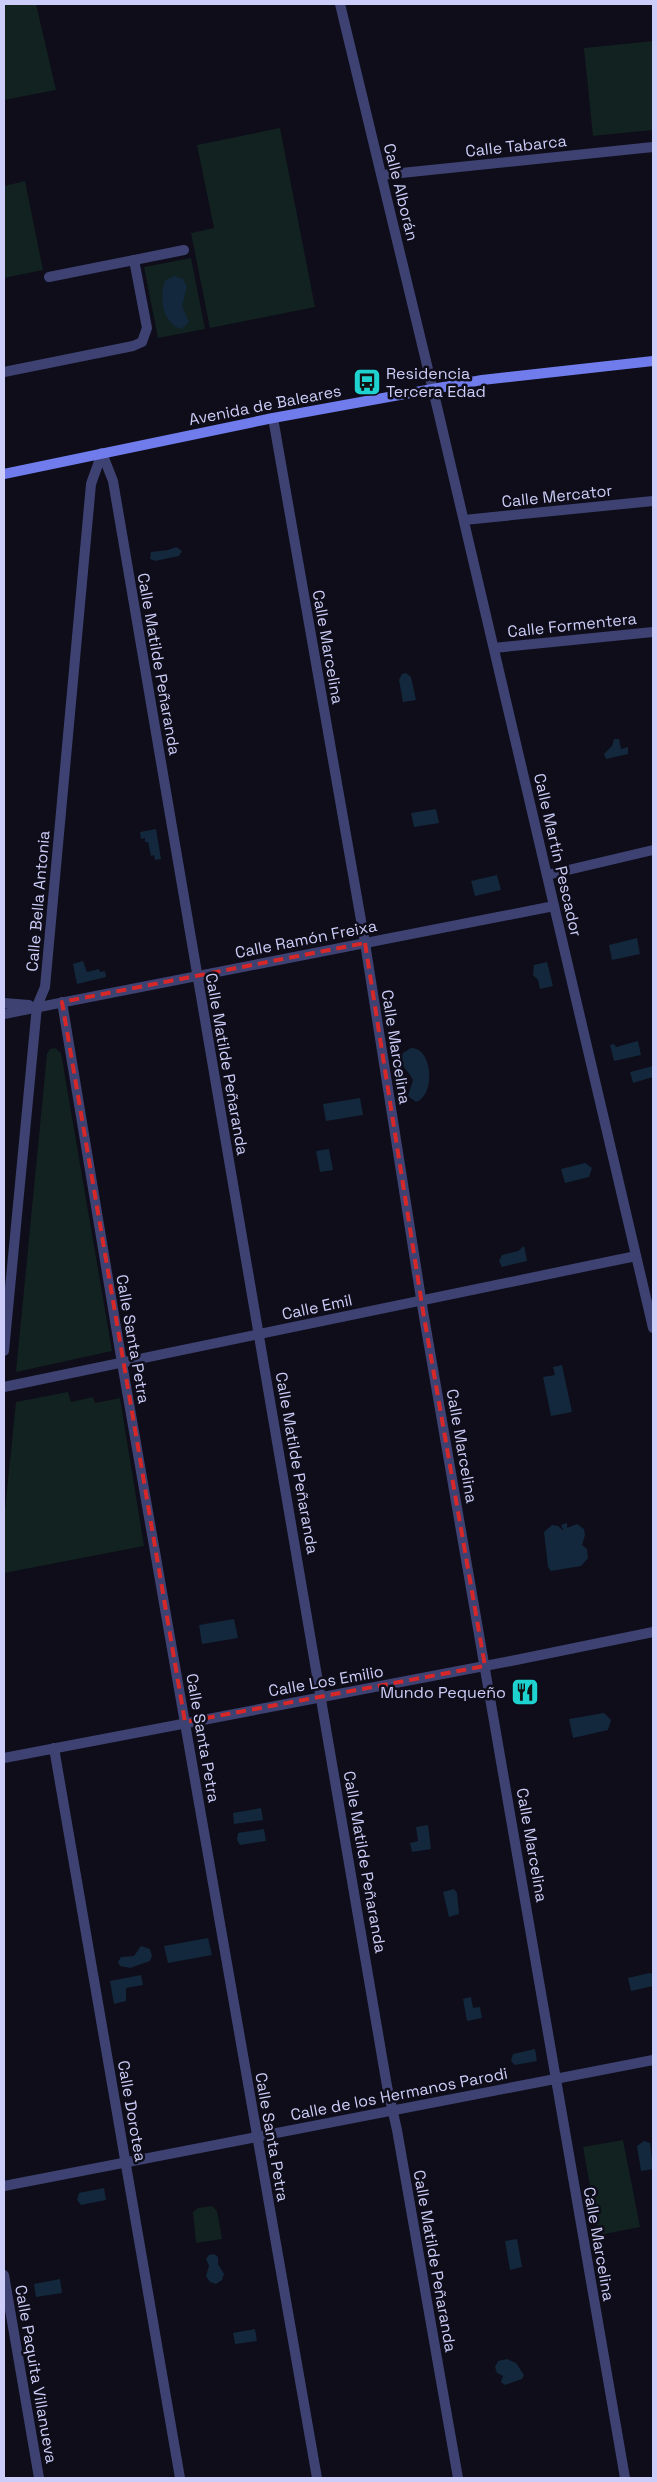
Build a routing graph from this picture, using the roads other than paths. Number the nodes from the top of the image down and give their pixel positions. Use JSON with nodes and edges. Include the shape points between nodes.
{"nodes":[{"id":1,"x":340,"y":4,"type":"edge"},
{"id":2,"x":653,"y":147,"type":"edge"},
{"id":3,"x":382,"y":175,"type":"junction"},
{"id":4,"x":184,"y":250,"type":"dead end"},
{"id":5,"x":134,"y":260,"type":"junction"},
{"id":6,"x":49,"y":277,"type":"dead end"},
{"id":7,"x":653,"y":362,"type":"edge"},
{"id":8,"x":4,"y":372,"type":"edge"},
{"id":9,"x":433,"y":388,"type":"junction"},
{"id":10,"x":273,"y":418,"type":"junction"},
{"id":11,"x":102,"y":453,"type":"junction"},
{"id":12,"x":4,"y":474,"type":"edge"},
{"id":13,"x":653,"y":501,"type":"edge"},
{"id":14,"x":464,"y":520,"type":"junction"},
{"id":15,"x":653,"y":632,"type":"edge"},
{"id":16,"x":494,"y":648,"type":"junction"},
{"id":17,"x":653,"y":850,"type":"edge"},
{"id":18,"x":547,"y":875,"type":"junction"},
{"id":19,"x":554,"y":906,"type":"junction"},
{"id":20,"x":365,"y":942,"type":"junction"},
{"id":21,"x":196,"y":975,"type":"junction"},
{"id":22,"x":62,"y":1002,"type":"junction"},
{"id":23,"x":4,"y":1003,"type":"edge"},
{"id":24,"x":37,"y":1006,"type":"junction"},
{"id":25,"x":4,"y":1014,"type":"edge"},
{"id":26,"x":636,"y":1256,"type":"junction"},
{"id":27,"x":421,"y":1301,"type":"junction"},
{"id":28,"x":653,"y":1328,"type":"edge"},
{"id":29,"x":259,"y":1334,"type":"junction"},
{"id":30,"x":4,"y":1351,"type":"edge"},
{"id":31,"x":122,"y":1363,"type":"junction"},
{"id":32,"x":4,"y":1387,"type":"edge"},
{"id":33,"x":653,"y":1632,"type":"edge"},
{"id":34,"x":485,"y":1666,"type":"junction"},
{"id":35,"x":322,"y":1698,"type":"junction"},
{"id":36,"x":185,"y":1722,"type":"junction"},
{"id":37,"x":54,"y":1748,"type":"junction"},
{"id":38,"x":4,"y":1758,"type":"edge"},
{"id":39,"x":653,"y":2060,"type":"edge"},
{"id":40,"x":556,"y":2079,"type":"junction"},
{"id":41,"x":393,"y":2111,"type":"junction"},
{"id":42,"x":257,"y":2137,"type":"junction"},
{"id":43,"x":125,"y":2162,"type":"junction"},
{"id":44,"x":4,"y":2186,"type":"edge"},
{"id":45,"x":4,"y":2275,"type":"edge"},
{"id":46,"x":39,"y":2478,"type":"edge"},
{"id":47,"x":180,"y":2478,"type":"edge"},
{"id":48,"x":318,"y":2478,"type":"edge"},
{"id":49,"x":458,"y":2478,"type":"edge"},
{"id":50,"x":625,"y":2478,"type":"edge"}],
"edges":[{"from":1,"to":3,"type":"street","name":"Calle Alborán"},
{"from":2,"to":3,"type":"street","name":"Calle Tabarca"},
{"from":3,"to":9,"type":"street","name":"Calle Alborán"},
{"from":4,"to":5,"type":"street"},
{"from":5,"to":6,"type":"street"},
{"from":5,"to":8,"type":"street","via":[[147,328],[142,342]]},
{"from":7,"to":9,"type":"main road","name":"Avenida de Baleares"},
{"from":9,"to":10,"type":"main road","name":"Avenida de Baleares"},
{"from":9,"to":14,"type":"street","name":"Calle Martín Pescador"},
{"from":10,"to":11,"type":"main road","name":"Avenida de Baleares"},
{"from":10,"to":20,"type":"street","name":"Calle Marcelina"},
{"from":11,"to":12,"type":"main road","name":"Avenida de Baleares"},
{"from":11,"to":21,"type":"street","name":"Calle Matilde Peñaranda","via":[[113,481]]},
{"from":11,"to":24,"type":"street","name":"Calle Bella Antonia","via":[[91,484],[45,987]]},
{"from":13,"to":14,"type":"street","name":"Calle Mercator"},
{"from":14,"to":16,"type":"street","name":"Calle Martín Pescador"},
{"from":15,"to":16,"type":"street","name":"Calle Formentera"},
{"from":16,"to":18,"type":"street","name":"Calle Martín Pescador"},
{"from":17,"to":18,"type":"street"},
{"from":18,"to":19,"type":"street","name":"Calle Martín Pescador"},
{"from":19,"to":20,"type":"street","name":"Calle Ramón Freixa"},
{"from":19,"to":26,"type":"street","name":"Calle Martín Pescador"},
{"from":20,"to":21,"type":"street","name":"Calle Ramón Freixa"},
{"from":20,"to":27,"type":"street","name":"Calle Marcelina"},
{"from":21,"to":22,"type":"street","name":"Calle Ramón Freixa"},
{"from":21,"to":29,"type":"street","name":"Calle Matilde Peñaranda"},
{"from":22,"to":24,"type":"street","name":"Calle Ramón Freixa"},
{"from":22,"to":31,"type":"street","name":"Calle Santa Petra"},
{"from":23,"to":24,"type":"street"},
{"from":24,"to":25,"type":"street","name":"Calle Ramón Freixa"},
{"from":24,"to":30,"type":"street","name":"Calle Bella Antonia"},
{"from":26,"to":27,"type":"street","name":"Calle Emil"},
{"from":26,"to":28,"type":"street","name":"Calle Martín Pescador"},
{"from":27,"to":29,"type":"street","name":"Calle Emil"},
{"from":27,"to":34,"type":"street","name":"Calle Marcelina"},
{"from":29,"to":31,"type":"street","name":"Calle Emil"},
{"from":29,"to":35,"type":"street","name":"Calle Matilde Peñaranda"},
{"from":31,"to":32,"type":"street","name":"Calle Emil"},
{"from":31,"to":36,"type":"street","name":"Calle Santa Petra"},
{"from":33,"to":34,"type":"street","name":"Calle Los Emilio"},
{"from":34,"to":35,"type":"street","name":"Calle Los Emilio"},
{"from":34,"to":40,"type":"street","name":"Calle Marcelina"},
{"from":35,"to":36,"type":"street","name":"Calle Los Emilio"},
{"from":35,"to":41,"type":"street","name":"Calle Matilde Peñaranda"},
{"from":36,"to":37,"type":"street","name":"Calle Los Emilio"},
{"from":36,"to":42,"type":"street","name":"Calle Santa Petra"},
{"from":37,"to":38,"type":"street","name":"Calle Los Emilio"},
{"from":37,"to":43,"type":"street","name":"Calle Dorotea"},
{"from":39,"to":40,"type":"street","name":"Calle de los Hermanos Parodi"},
{"from":40,"to":41,"type":"street","name":"Calle de los Hermanos Parodi"},
{"from":40,"to":50,"type":"street","name":"Calle Marcelina"},
{"from":41,"to":42,"type":"street","name":"Calle de los Hermanos Parodi"},
{"from":41,"to":49,"type":"street","name":"Calle Matilde Peñaranda"},
{"from":42,"to":43,"type":"street","name":"Calle de los Hermanos Parodi"},
{"from":42,"to":48,"type":"street","name":"Calle Santa Petra"},
{"from":43,"to":44,"type":"street","name":"Calle de los Hermanos Parodi"},
{"from":43,"to":47,"type":"street","name":"Calle Dorotea"},
{"from":45,"to":46,"type":"street","name":"Calle Paquita Villanueva"}]}
